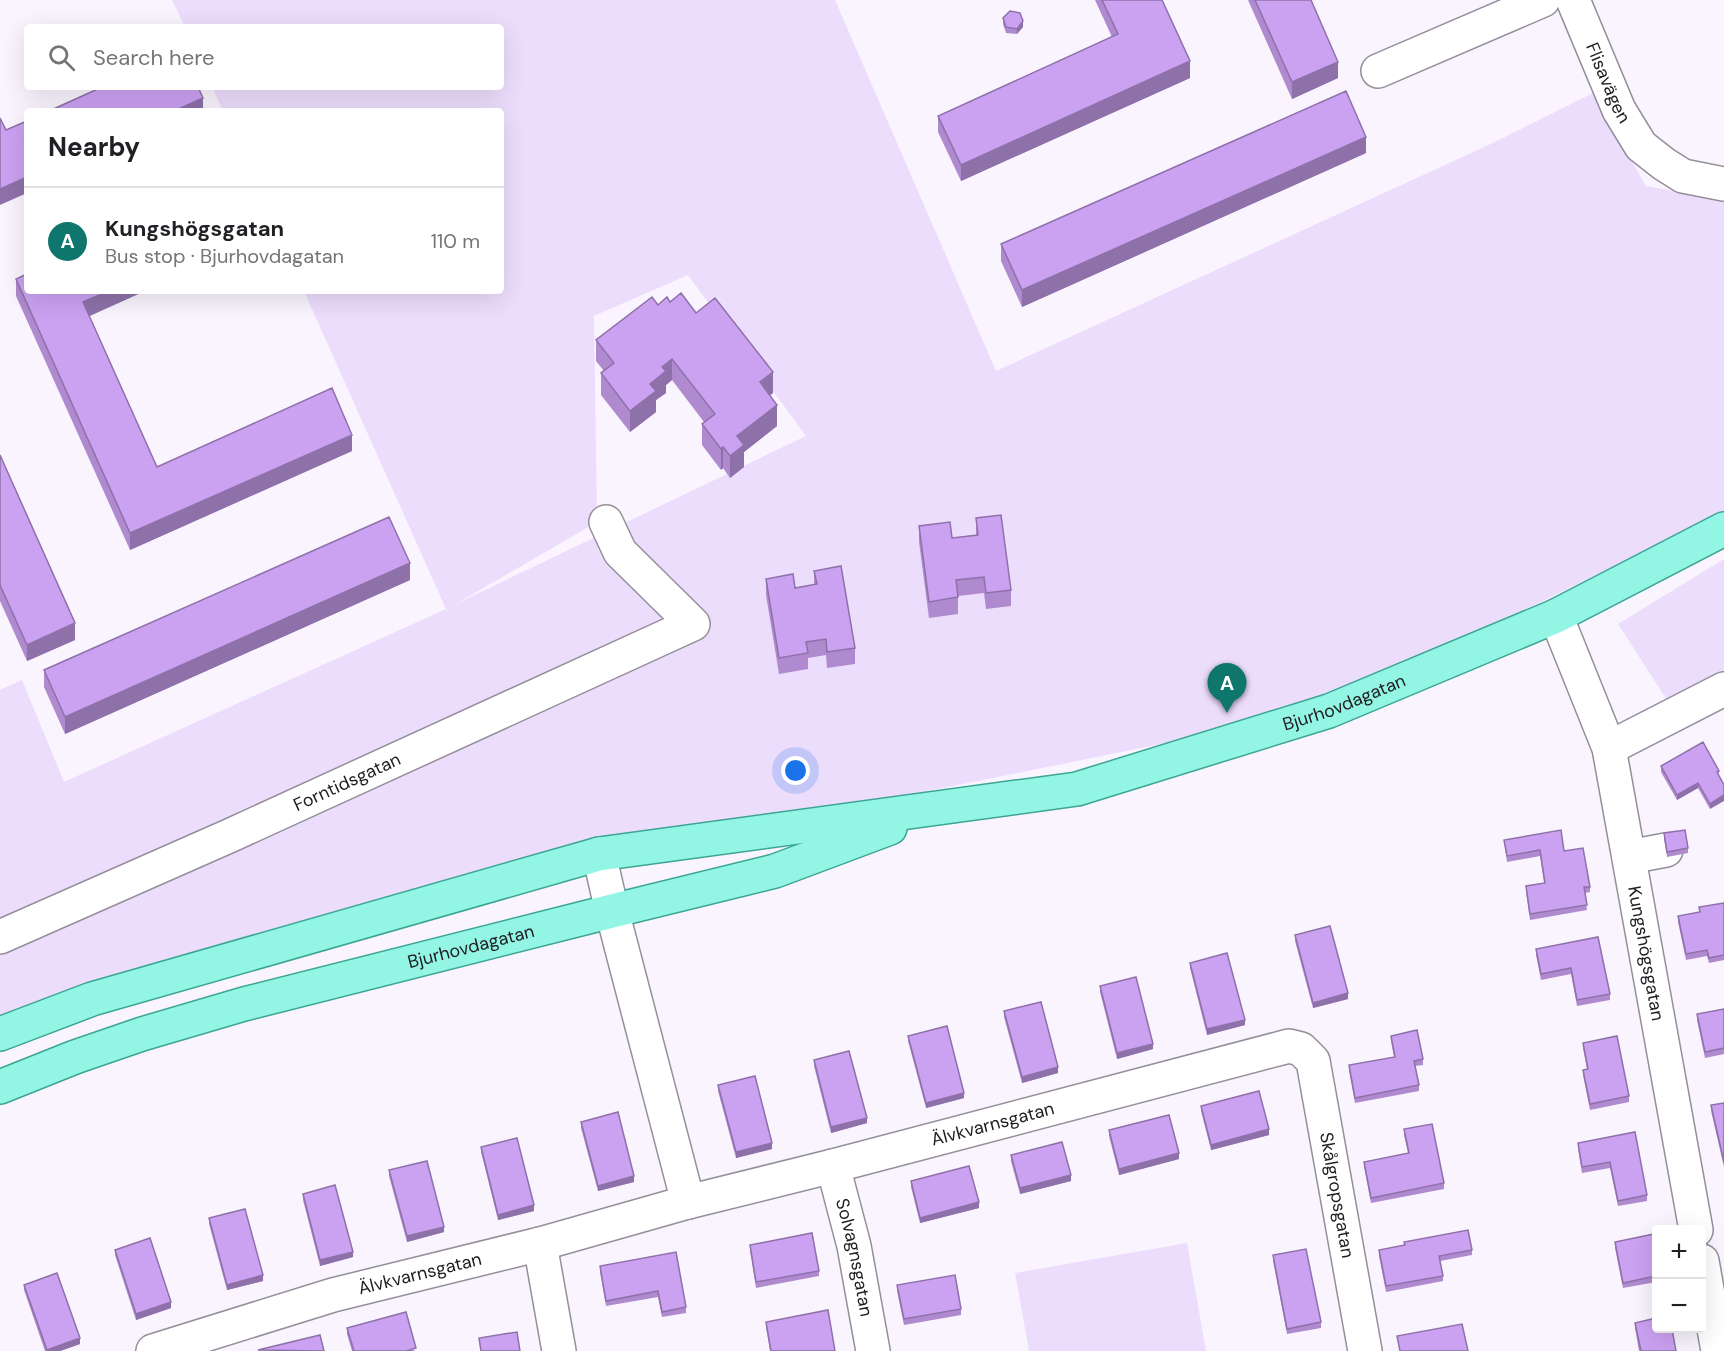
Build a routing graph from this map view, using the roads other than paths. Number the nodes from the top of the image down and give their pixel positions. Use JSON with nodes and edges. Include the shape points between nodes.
{"nodes":[{"id":1,"x":1543,"y":0,"type":"edge"},
{"id":2,"x":1573,"y":0,"type":"edge"},
{"id":3,"x":1378,"y":71,"type":"dead end"},
{"id":4,"x":1724,"y":184,"type":"edge"},
{"id":5,"x":606,"y":522,"type":"dead end"},
{"id":6,"x":1724,"y":529,"type":"edge"},
{"id":7,"x":1556,"y":616,"type":"junction"},
{"id":8,"x":1724,"y":689,"type":"edge"},
{"id":9,"x":1609,"y":748,"type":"junction"},
{"id":10,"x":942,"y":808,"type":"junction"},
{"id":11,"x":1666,"y":850,"type":"edge"},
{"id":12,"x":599,"y":854,"type":"junction"},
{"id":13,"x":1629,"y":857,"type":"junction"},
{"id":14,"x":612,"y":911,"type":"junction"},
{"id":15,"x":0,"y":937,"type":"edge"},
{"id":16,"x":0,"y":1034,"type":"edge"},
{"id":17,"x":1298,"y":1048,"type":"joint"},
{"id":18,"x":0,"y":1087,"type":"edge"},
{"id":19,"x":833,"y":1166,"type":"junction"},
{"id":20,"x":688,"y":1202,"type":"junction"},
{"id":21,"x":1695,"y":1225,"type":"edge"},
{"id":22,"x":540,"y":1244,"type":"junction"},
{"id":23,"x":1704,"y":1279,"type":"edge"},
{"id":24,"x":153,"y":1351,"type":"edge"},
{"id":25,"x":559,"y":1351,"type":"edge"},
{"id":26,"x":873,"y":1351,"type":"edge"},
{"id":27,"x":1365,"y":1351,"type":"edge"},
{"id":28,"x":1718,"y":1351,"type":"edge"}],
"edges":[{"from":1,"to":3,"type":"street"},
{"from":2,"to":4,"type":"street","name":"Flisavägen","via":[[1619,110],[1641,146],[1683,176]]},
{"from":5,"to":15,"type":"street","name":"Forntidsgatan","via":[[620,552],[693,624]]},
{"from":6,"to":7,"type":"main road","name":"Bjurhovdagatan"},
{"from":7,"to":9,"type":"street","name":"Kungshögsgatan"},
{"from":7,"to":10,"type":"main road","name":"Bjurhovdagatan","via":[[1317,715],[1077,789]]},
{"from":8,"to":9,"type":"street"},
{"from":9,"to":13,"type":"street","name":"Kungshögsgatan"},
{"from":10,"to":12,"type":"main road","name":"Bjurhovdagatan"},
{"from":10,"to":14,"type":"main road","name":"Bjurhovdagatan","via":[[775,872]]},
{"from":11,"to":13,"type":"street"},
{"from":12,"to":14,"type":"street"},
{"from":12,"to":16,"type":"main road","name":"Bjurhovdagatan","via":[[92,999]]},
{"from":13,"to":21,"type":"street","name":"Kungshögsgatan"},
{"from":14,"to":18,"type":"main road","name":"Bjurhovdagatan","via":[[244,1004],[142,1034]]},
{"from":14,"to":20,"type":"street"},
{"from":17,"to":19,"type":"street","name":"Älvkvarnsgatan","via":[[1290,1046]]},
{"from":17,"to":27,"type":"street","name":"Skålgropsgatan","via":[[1313,1062]]},
{"from":19,"to":20,"type":"street","name":"Älvkvarnsgatan"},
{"from":19,"to":26,"type":"street","name":"Solvagnsgatan","via":[[854,1246]]},
{"from":20,"to":22,"type":"street","name":"Älvkvarnsgatan"},
{"from":22,"to":24,"type":"street","name":"Älvkvarnsgatan","via":[[333,1295]]},
{"from":22,"to":25,"type":"street"},
{"from":23,"to":28,"type":"street"}]}
